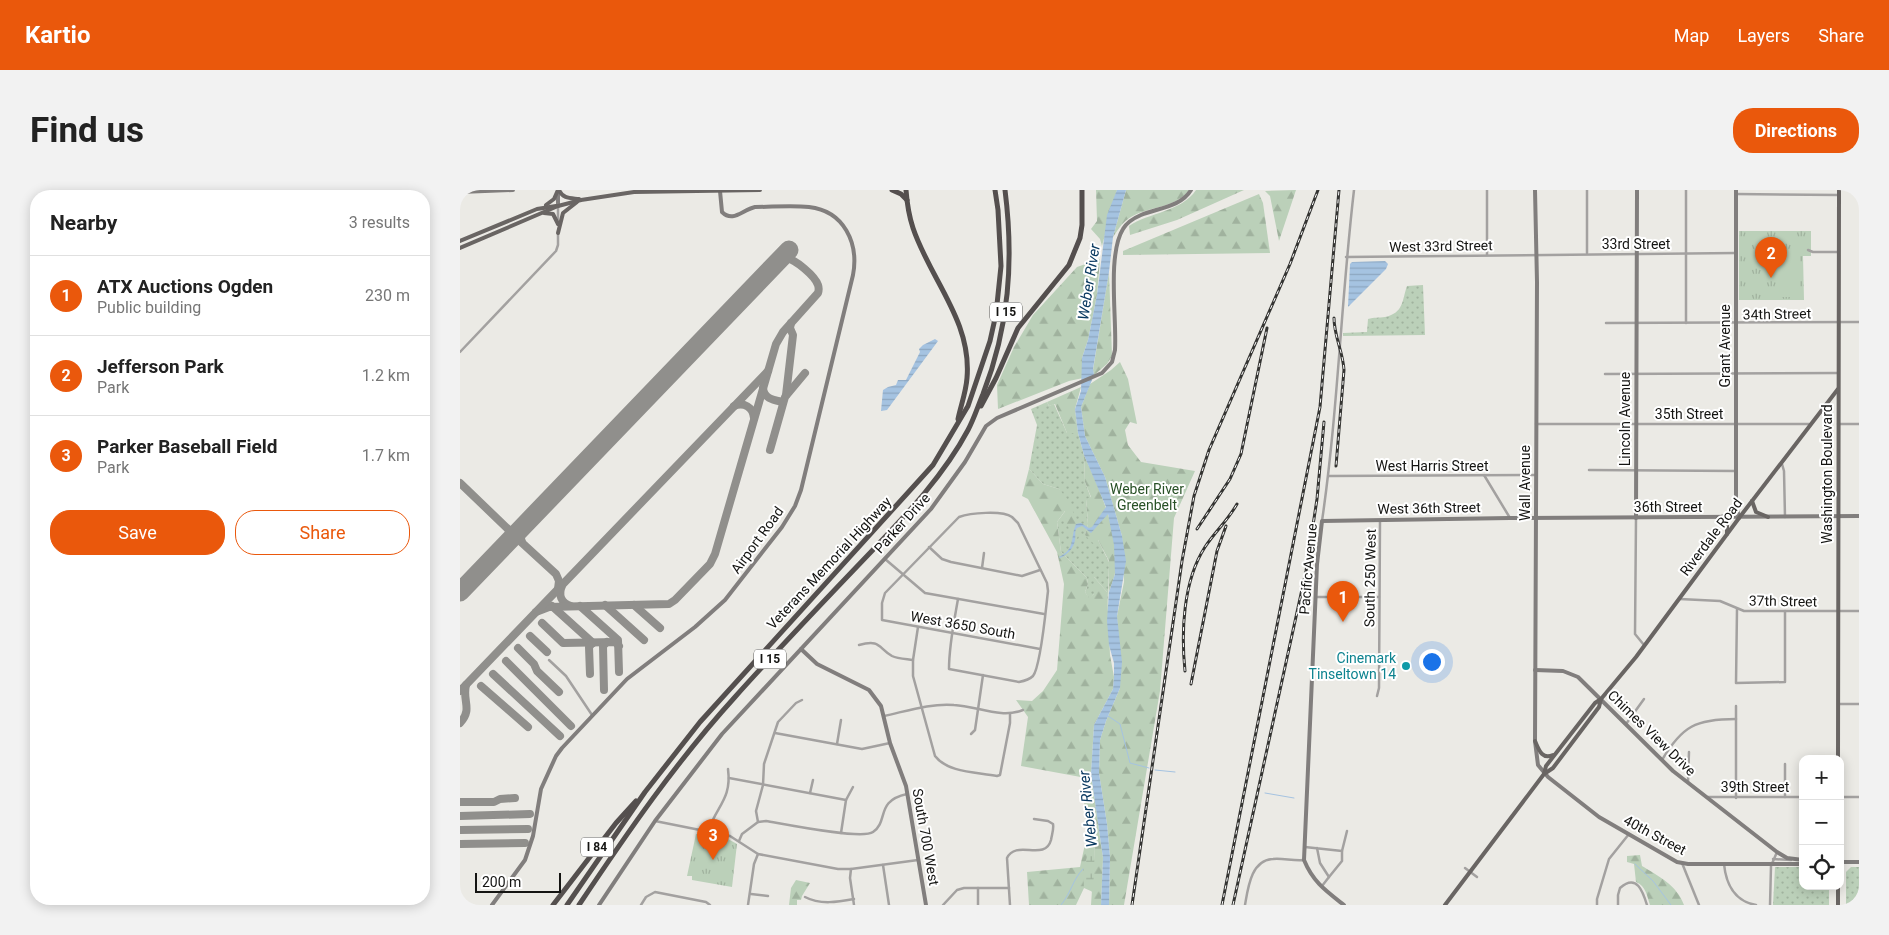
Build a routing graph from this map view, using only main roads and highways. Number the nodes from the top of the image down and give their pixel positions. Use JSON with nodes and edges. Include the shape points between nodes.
{"nodes":[{"id":1,"x":559,"y":190,"type":"edge"},
{"id":2,"x":760,"y":190,"type":"edge"},
{"id":3,"x":892,"y":190,"type":"edge"},
{"id":4,"x":906,"y":190,"type":"edge"},
{"id":5,"x":995,"y":190,"type":"edge"},
{"id":6,"x":1005,"y":190,"type":"edge"},
{"id":7,"x":720,"y":191,"type":"edge"},
{"id":8,"x":1082,"y":191,"type":"edge"},
{"id":9,"x":1839,"y":192,"type":"edge"},
{"id":10,"x":580,"y":200,"type":"junction"},
{"id":11,"x":907,"y":200,"type":"junction"},
{"id":12,"x":558,"y":206,"type":"junction"},
{"id":13,"x":543,"y":207,"type":"junction"},
{"id":14,"x":541,"y":213,"type":"junction"},
{"id":15,"x":558,"y":224,"type":"road end"},
{"id":16,"x":558,"y":233,"type":"road end"},
{"id":17,"x":460,"y":241,"type":"edge"},
{"id":18,"x":460,"y":248,"type":"edge"},
{"id":19,"x":1838,"y":389,"type":"junction"},
{"id":20,"x":955,"y":427,"type":"junction"},
{"id":21,"x":969,"y":429,"type":"junction"},
{"id":22,"x":1752,"y":501,"type":"junction"},
{"id":23,"x":1768,"y":517,"type":"road end"},
{"id":24,"x":1718,"y":518,"type":"road end"},
{"id":25,"x":1726,"y":534,"type":"junction"},
{"id":26,"x":1601,"y":699,"type":"junction"},
{"id":27,"x":1535,"y":741,"type":"road end"},
{"id":28,"x":1555,"y":754,"type":"junction"},
{"id":29,"x":1838,"y":755,"type":"edge"},
{"id":30,"x":1544,"y":774,"type":"junction"},
{"id":31,"x":645,"y":792,"type":"junction"},
{"id":32,"x":1838,"y":890,"type":"edge"},
{"id":33,"x":553,"y":905,"type":"edge"},
{"id":34,"x":567,"y":905,"type":"edge"},
{"id":35,"x":579,"y":905,"type":"edge"},
{"id":36,"x":1445,"y":905,"type":"edge"},
{"id":37,"x":1838,"y":905,"type":"edge"}],
"edges":[{"from":1,"to":10,"type":"main road","via":[[562,196]]},
{"from":1,"to":13,"type":"main road"},
{"from":2,"to":7,"type":"main road"},
{"from":3,"to":11,"type":"highway"},
{"from":4,"to":11,"type":"highway"},
{"from":5,"to":20,"type":"highway","name":"Veterans Memorial Highway","number":"I 15","via":[[1001,266],[996,314],[981,373],[968,406]]},
{"from":6,"to":21,"type":"highway","name":"Veterans Memorial Highway","number":"I 15","via":[[1010,251],[1005,320],[993,367]]},
{"from":7,"to":10,"type":"main road","via":[[620,193]]},
{"from":8,"to":21,"type":"highway","via":[[1080,238],[1069,265],[1018,328]]},
{"from":9,"to":19,"type":"main road","name":"Washington Boulevard"},
{"from":10,"to":12,"type":"main road"},
{"from":10,"to":16,"type":"main road","via":[[563,214]]},
{"from":11,"to":20,"type":"highway","via":[[913,228],[964,338],[967,377]]},
{"from":12,"to":13,"type":"main road"},
{"from":12,"to":14,"type":"main road"},
{"from":13,"to":17,"type":"main road"},
{"from":14,"to":15,"type":"main road","via":[[553,214]]},
{"from":14,"to":18,"type":"main road"},
{"from":19,"to":22,"type":"main road","name":"Riverdale Road"},
{"from":19,"to":29,"type":"main road","name":"Washington Boulevard"},
{"from":20,"to":31,"type":"highway","name":"Veterans Memorial Highway","number":"I 15","via":[[932,466],[727,690]]},
{"from":21,"to":35,"type":"highway","name":"Veterans Memorial Highway","number":"I 15","via":[[938,476],[905,516],[734,698],[686,754]]},
{"from":22,"to":23,"type":"main road","via":[[1756,512]]},
{"from":22,"to":25,"type":"main road","name":"Riverdale Road"},
{"from":24,"to":25,"type":"main road","via":[[1727,525]]},
{"from":25,"to":26,"type":"main road","name":"Riverdale Road"},
{"from":26,"to":28,"type":"main road","name":"Riverdale Road"},
{"from":26,"to":30,"type":"main road","name":"Riverdale Road","via":[[1599,707],[1553,768]]},
{"from":27,"to":28,"type":"main road","via":[[1544,756]]},
{"from":28,"to":30,"type":"main road","name":"Riverdale Road"},
{"from":30,"to":36,"type":"main road"},
{"from":31,"to":33,"type":"highway","number":"I 84","via":[[616,823]]},
{"from":31,"to":34,"type":"highway","name":"Veterans Memorial Highway","number":"I 15"},
{"from":32,"to":37,"type":"main road"}]}
